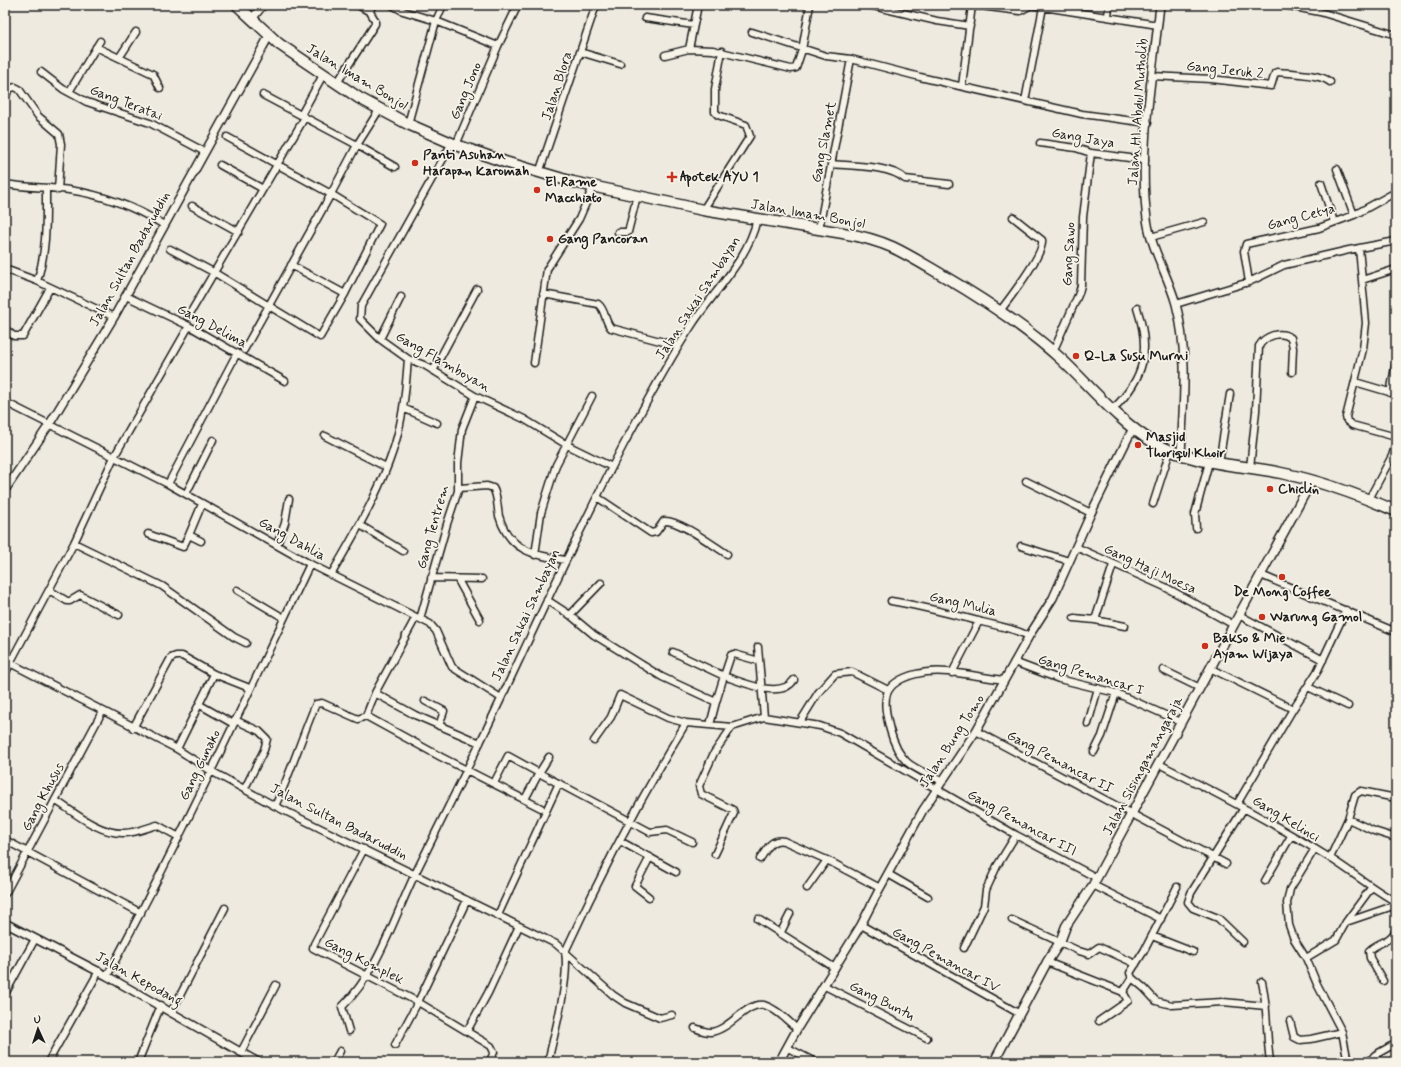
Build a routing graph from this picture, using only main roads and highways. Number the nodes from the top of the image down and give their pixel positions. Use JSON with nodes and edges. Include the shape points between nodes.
{"nodes":[{"id":1,"x":237,"y":5,"type":"edge"},
{"id":2,"x":1312,"y":480,"type":"junction"},
{"id":3,"x":1396,"y":511,"type":"edge"},
{"id":4,"x":994,"y":1062,"type":"edge"}],
"edges":[{"from":1,"to":2,"type":"highway","name":"Jalan Imam Bonjol","via":[[269,36],[323,75],[379,110],[454,144],[540,173],[593,187],[703,210],[866,238],[892,247],[1000,311],[1053,352],[1133,428],[1170,451]]},
{"from":2,"to":3,"type":"highway","name":"Jalan Imam Bonjol"},
{"from":2,"to":4,"type":"main road","name":"Jalan Sisingamangaraja","via":[[1093,886],[1066,926],[1060,942]]}]}
